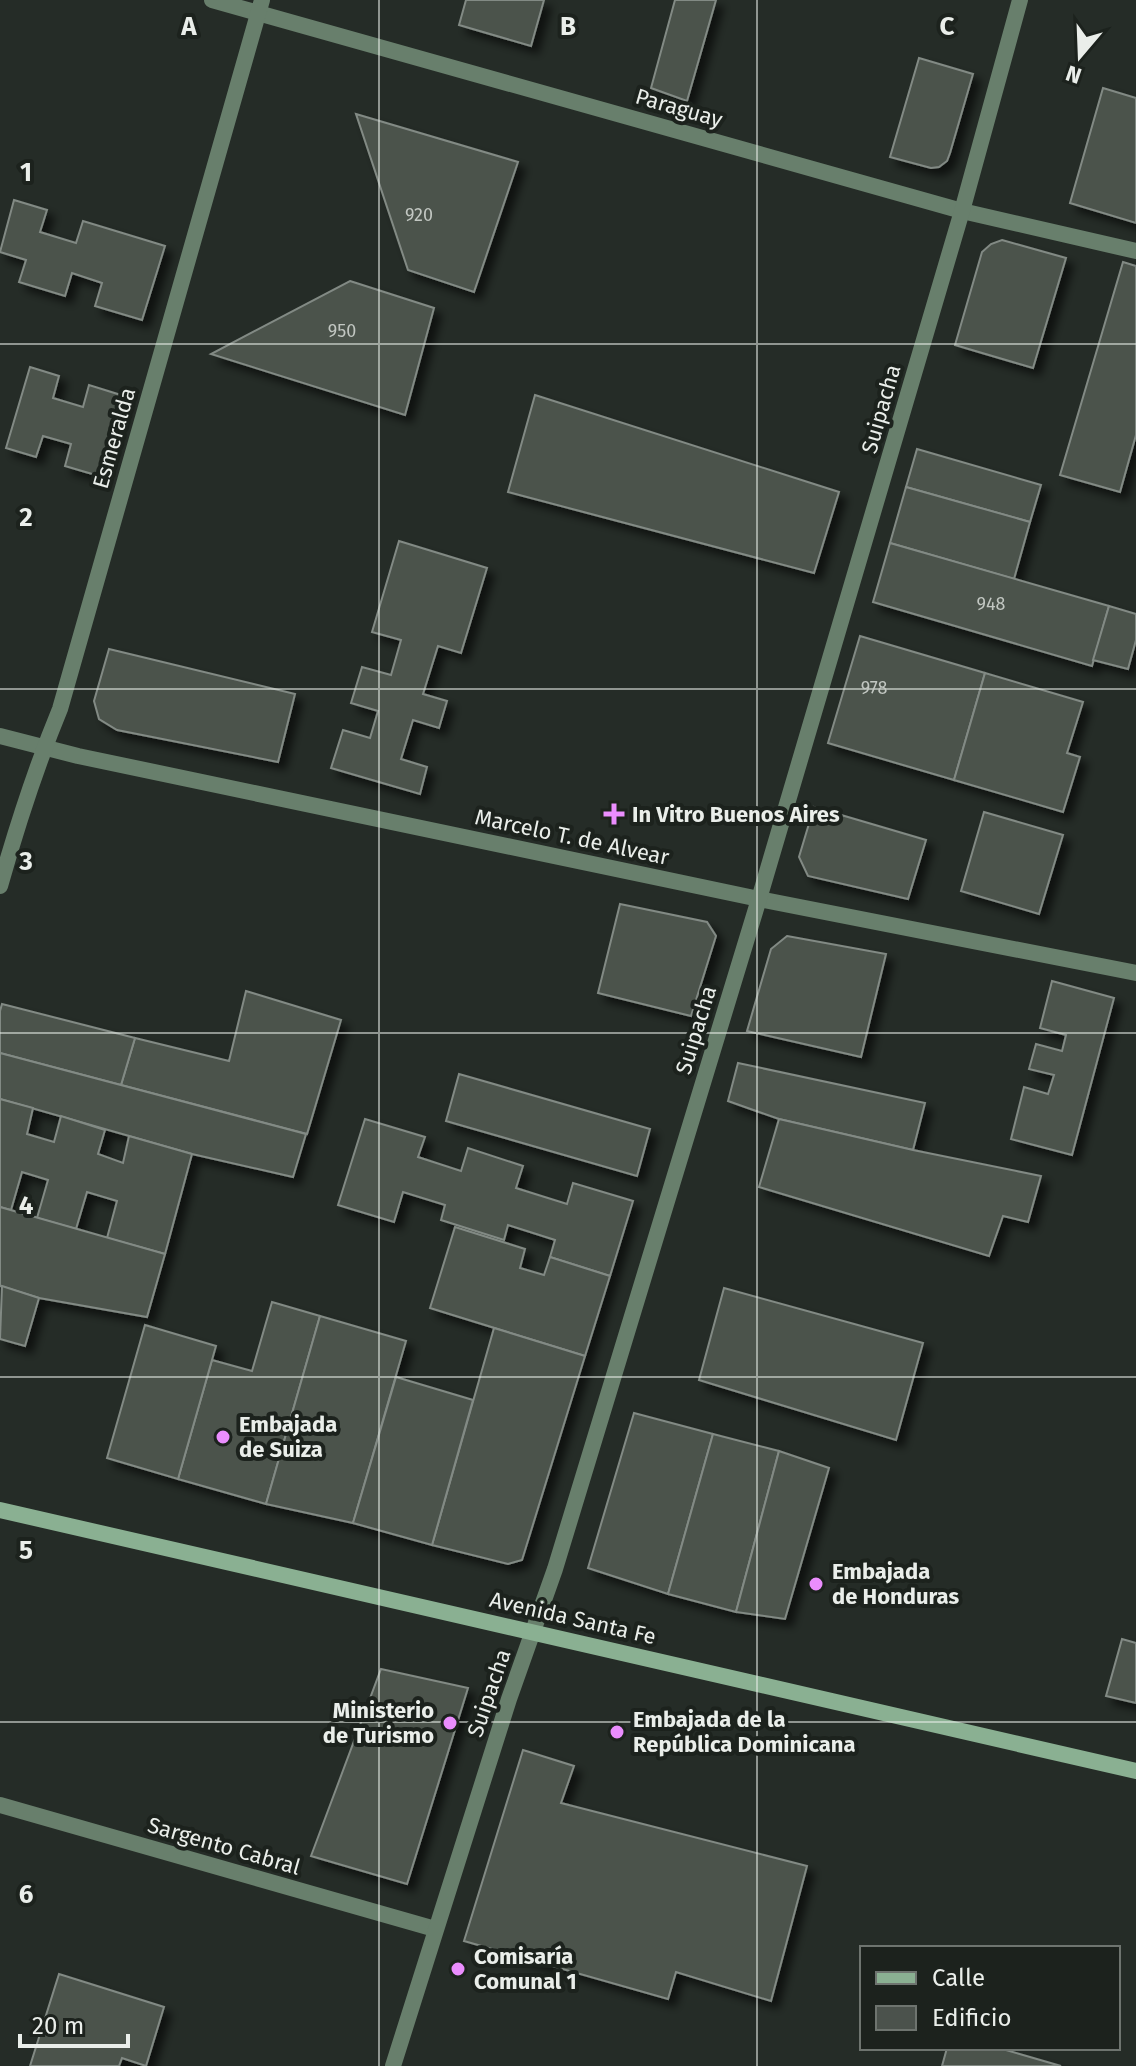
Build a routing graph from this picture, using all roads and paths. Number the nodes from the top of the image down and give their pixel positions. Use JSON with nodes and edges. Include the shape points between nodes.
{"nodes":[{"id":1,"x":212,"y":0,"type":"edge"},
{"id":2,"x":1020,"y":0,"type":"edge"},
{"id":3,"x":260,"y":6,"type":"edge"},
{"id":4,"x":962,"y":211,"type":"junction"},
{"id":5,"x":1136,"y":251,"type":"edge"},
{"id":6,"x":0,"y":736,"type":"edge"},
{"id":7,"x":44,"y":747,"type":"junction"},
{"id":8,"x":0,"y":886,"type":"edge"},
{"id":9,"x":759,"y":899,"type":"junction"},
{"id":10,"x":1136,"y":973,"type":"edge"},
{"id":11,"x":0,"y":1510,"type":"edge"},
{"id":12,"x":533,"y":1632,"type":"junction"},
{"id":13,"x":1136,"y":1771,"type":"edge"},
{"id":14,"x":0,"y":1805,"type":"edge"},
{"id":15,"x":435,"y":1929,"type":"junction"},
{"id":16,"x":393,"y":2066,"type":"edge"}],
"edges":[{"from":1,"to":3,"type":"street","name":"Paraguay"},
{"from":2,"to":4,"type":"street","name":"Suipacha"},
{"from":3,"to":4,"type":"street","name":"Paraguay"},
{"from":3,"to":7,"type":"street","name":"Esmeralda","via":[[60,709]]},
{"from":4,"to":5,"type":"street","name":"Paraguay"},
{"from":4,"to":9,"type":"street","name":"Suipacha"},
{"from":6,"to":7,"type":"street","name":"Marcelo T. de Alvear"},
{"from":7,"to":8,"type":"street","name":"Esmeralda"},
{"from":7,"to":9,"type":"street","name":"Marcelo T. de Alvear"},
{"from":9,"to":10,"type":"street","name":"Marcelo T. de Alvear"},
{"from":9,"to":12,"type":"street","name":"Suipacha"},
{"from":11,"to":12,"type":"main road","name":"Avenida Santa Fe"},
{"from":12,"to":13,"type":"main road","name":"Avenida Santa Fe"},
{"from":12,"to":15,"type":"street","name":"Suipacha"},
{"from":14,"to":15,"type":"street","name":"Sargento Cabral"},
{"from":15,"to":16,"type":"street","name":"Suipacha"}]}
